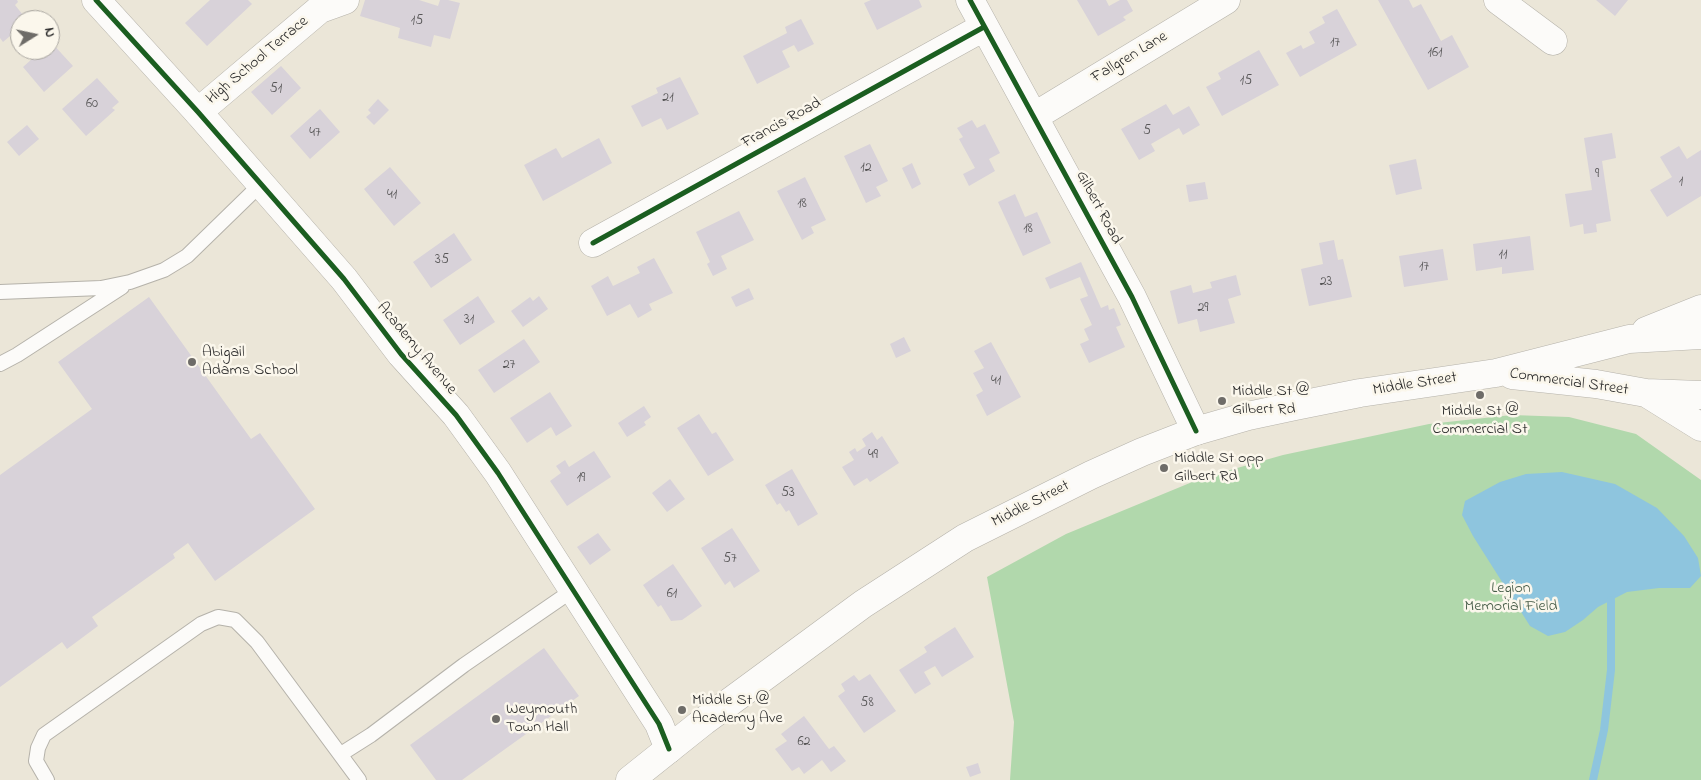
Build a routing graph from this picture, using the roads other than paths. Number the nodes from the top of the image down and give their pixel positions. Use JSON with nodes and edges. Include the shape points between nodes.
{"nodes":[{"id":1,"x":96,"y":0,"type":"edge"},
{"id":2,"x":345,"y":0,"type":"edge"},
{"id":3,"x":970,"y":0,"type":"edge"},
{"id":4,"x":1226,"y":0,"type":"edge"},
{"id":5,"x":1498,"y":0,"type":"edge"},
{"id":6,"x":984,"y":27,"type":"junction"},
{"id":7,"x":1553,"y":41,"type":"dead end"},
{"id":8,"x":198,"y":112,"type":"junction"},
{"id":9,"x":1034,"y":116,"type":"junction"},
{"id":10,"x":261,"y":184,"type":"junction"},
{"id":11,"x":593,"y":243,"type":"dead end"},
{"id":12,"x":130,"y":282,"type":"junction"},
{"id":13,"x":0,"y":292,"type":"edge"},
{"id":14,"x":1701,"y":308,"type":"edge"},
{"id":15,"x":1701,"y":336,"type":"edge"},
{"id":16,"x":1629,"y":339,"type":"junction"},
{"id":17,"x":0,"y":364,"type":"edge"},
{"id":18,"x":1496,"y":373,"type":"junction"},
{"id":19,"x":1646,"y":394,"type":"junction"},
{"id":20,"x":1701,"y":395,"type":"edge"},
{"id":21,"x":1701,"y":427,"type":"edge"},
{"id":22,"x":1196,"y":431,"type":"junction"},
{"id":23,"x":573,"y":590,"type":"junction"},
{"id":24,"x":669,"y":749,"type":"junction"},
{"id":25,"x":341,"y":754,"type":"junction"},
{"id":26,"x":47,"y":780,"type":"edge"},
{"id":27,"x":359,"y":780,"type":"edge"},
{"id":28,"x":630,"y":780,"type":"edge"}],
"edges":[{"from":1,"to":8,"type":"street","name":"Academy Avenue"},
{"from":2,"to":8,"type":"street","name":"High School Terrace","via":[[320,9]]},
{"from":3,"to":6,"type":"street","name":"Gilbert Road"},
{"from":4,"to":9,"type":"street","name":"Fallgren Lane"},
{"from":5,"to":7,"type":"street"},
{"from":6,"to":9,"type":"street","name":"Gilbert Road"},
{"from":6,"to":11,"type":"street","name":"Francis Road"},
{"from":8,"to":10,"type":"street","name":"Academy Avenue"},
{"from":9,"to":22,"type":"street","name":"Gilbert Road","via":[[1132,297]]},
{"from":10,"to":12,"type":"lane","via":[[187,256],[164,270]]},
{"from":10,"to":23,"type":"street","name":"Academy Avenue","via":[[456,415],[498,473]]},
{"from":12,"to":13,"type":"lane","via":[[101,288]]},
{"from":12,"to":17,"type":"lane"},
{"from":14,"to":16,"type":"street"},
{"from":15,"to":16,"type":"street","name":"Commercial Street"},
{"from":16,"to":18,"type":"street","name":"Commercial Street"},
{"from":18,"to":19,"type":"street","name":"Commercial Street","via":[[1596,384]]},
{"from":18,"to":22,"type":"street","name":"Middle Street","via":[[1360,393],[1248,416]]},
{"from":19,"to":20,"type":"street","name":"Commercial Street"},
{"from":19,"to":21,"type":"street"},
{"from":22,"to":24,"type":"street","name":"Middle Street","via":[[1091,474],[964,538],[863,604]]},
{"from":23,"to":24,"type":"street","name":"Academy Avenue","via":[[659,724]]},
{"from":23,"to":25,"type":"lane"},
{"from":24,"to":28,"type":"street","name":"Middle Street"},
{"from":25,"to":26,"type":"lane","via":[[257,642],[235,620],[218,617],[201,624],[44,735],[36,761]]},
{"from":25,"to":27,"type":"lane"}]}
